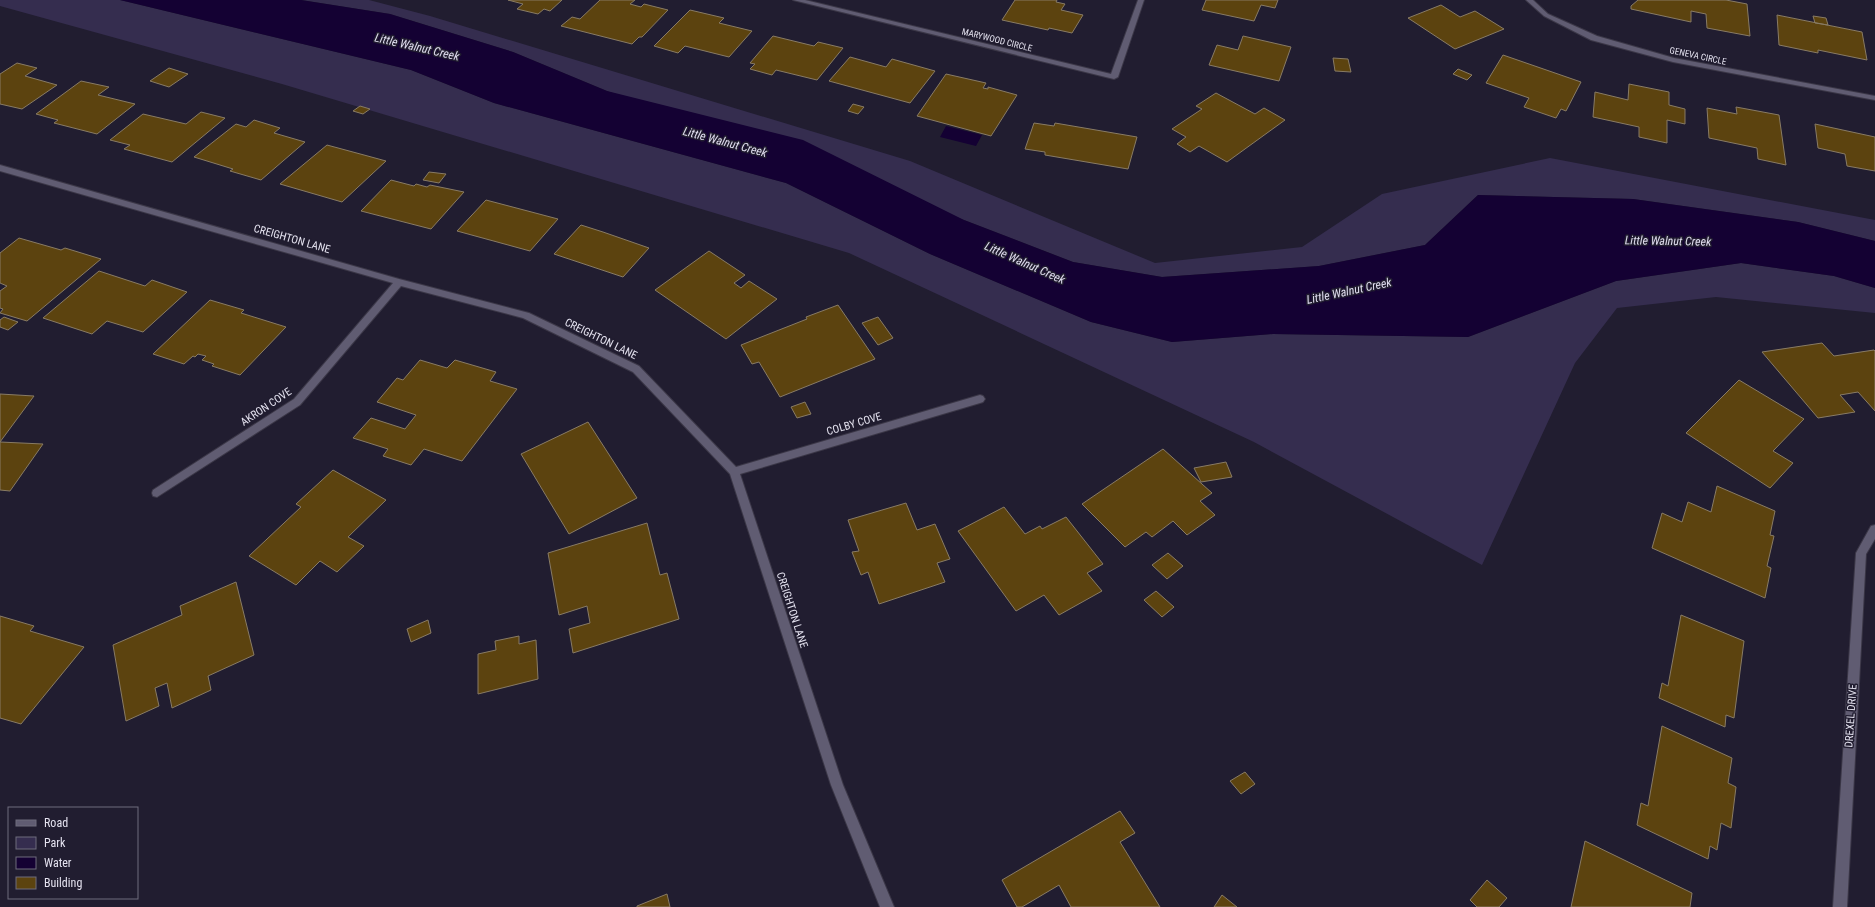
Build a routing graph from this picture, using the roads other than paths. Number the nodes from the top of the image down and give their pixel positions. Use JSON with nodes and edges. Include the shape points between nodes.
{"nodes":[{"id":1,"x":796,"y":0,"type":"edge"},
{"id":2,"x":1141,"y":0,"type":"edge"},
{"id":3,"x":1529,"y":0,"type":"edge"},
{"id":4,"x":1875,"y":98,"type":"edge"},
{"id":5,"x":0,"y":168,"type":"edge"},
{"id":6,"x":399,"y":282,"type":"junction"},
{"id":7,"x":980,"y":399,"type":"dead end"},
{"id":8,"x":734,"y":472,"type":"junction"},
{"id":9,"x":157,"y":493,"type":"dead end"},
{"id":10,"x":1875,"y":529,"type":"edge"},
{"id":11,"x":887,"y":907,"type":"edge"},
{"id":12,"x":1840,"y":907,"type":"edge"}],
"edges":[{"from":1,"to":2,"type":"street","name":"MARYWOOD CIRCLE","via":[[1114,77]]},
{"from":3,"to":4,"type":"street","name":"GENEVA CIRCLE","via":[[1546,15],[1594,38],[1673,60]]},
{"from":5,"to":6,"type":"street","name":"CREIGHTON LANE"},
{"from":6,"to":8,"type":"street","name":"CREIGHTON LANE","via":[[526,315],[636,369]]},
{"from":6,"to":9,"type":"street","name":"AKRON COVE","via":[[297,402]]},
{"from":7,"to":8,"type":"street","name":"COLBY COVE"},
{"from":8,"to":11,"type":"street","name":"CREIGHTON LANE","via":[[838,785]]},
{"from":10,"to":12,"type":"street","name":"DREXEL DRIVE","via":[[1861,553]]}]}
